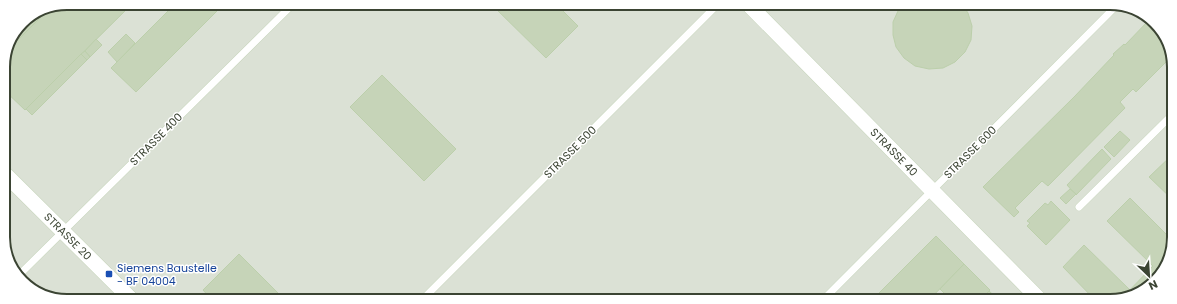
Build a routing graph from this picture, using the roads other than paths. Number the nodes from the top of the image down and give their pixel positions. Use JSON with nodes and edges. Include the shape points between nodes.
{"nodes":[{"id":1,"x":287,"y":10,"type":"edge"},
{"id":2,"x":712,"y":10,"type":"edge"},
{"id":3,"x":754,"y":10,"type":"edge"},
{"id":4,"x":1112,"y":10,"type":"edge"},
{"id":5,"x":1167,"y":120,"type":"edge"},
{"id":6,"x":10,"y":179,"type":"edge"},
{"id":7,"x":932,"y":190,"type":"junction"},
{"id":8,"x":1080,"y":207,"type":"dead end"},
{"id":9,"x":62,"y":231,"type":"junction"},
{"id":10,"x":22,"y":272,"type":"edge"},
{"id":11,"x":126,"y":294,"type":"edge"},
{"id":12,"x":428,"y":294,"type":"edge"},
{"id":13,"x":829,"y":294,"type":"edge"},
{"id":14,"x":1034,"y":294,"type":"edge"}],
"edges":[{"from":1,"to":9,"type":"lane","name":"STRASSE 400"},
{"from":2,"to":12,"type":"lane","name":"STRASSE 500"},
{"from":3,"to":7,"type":"street","name":"STRASSE 40"},
{"from":4,"to":7,"type":"lane","name":"STRASSE 600"},
{"from":5,"to":8,"type":"lane"},
{"from":6,"to":9,"type":"street","name":"STRASSE 20"},
{"from":7,"to":13,"type":"lane","name":"STRASSE 600"},
{"from":7,"to":14,"type":"street","name":"STRASSE 40"},
{"from":9,"to":10,"type":"lane","name":"STRASSE 400"},
{"from":9,"to":11,"type":"street","name":"STRASSE 20"}]}
